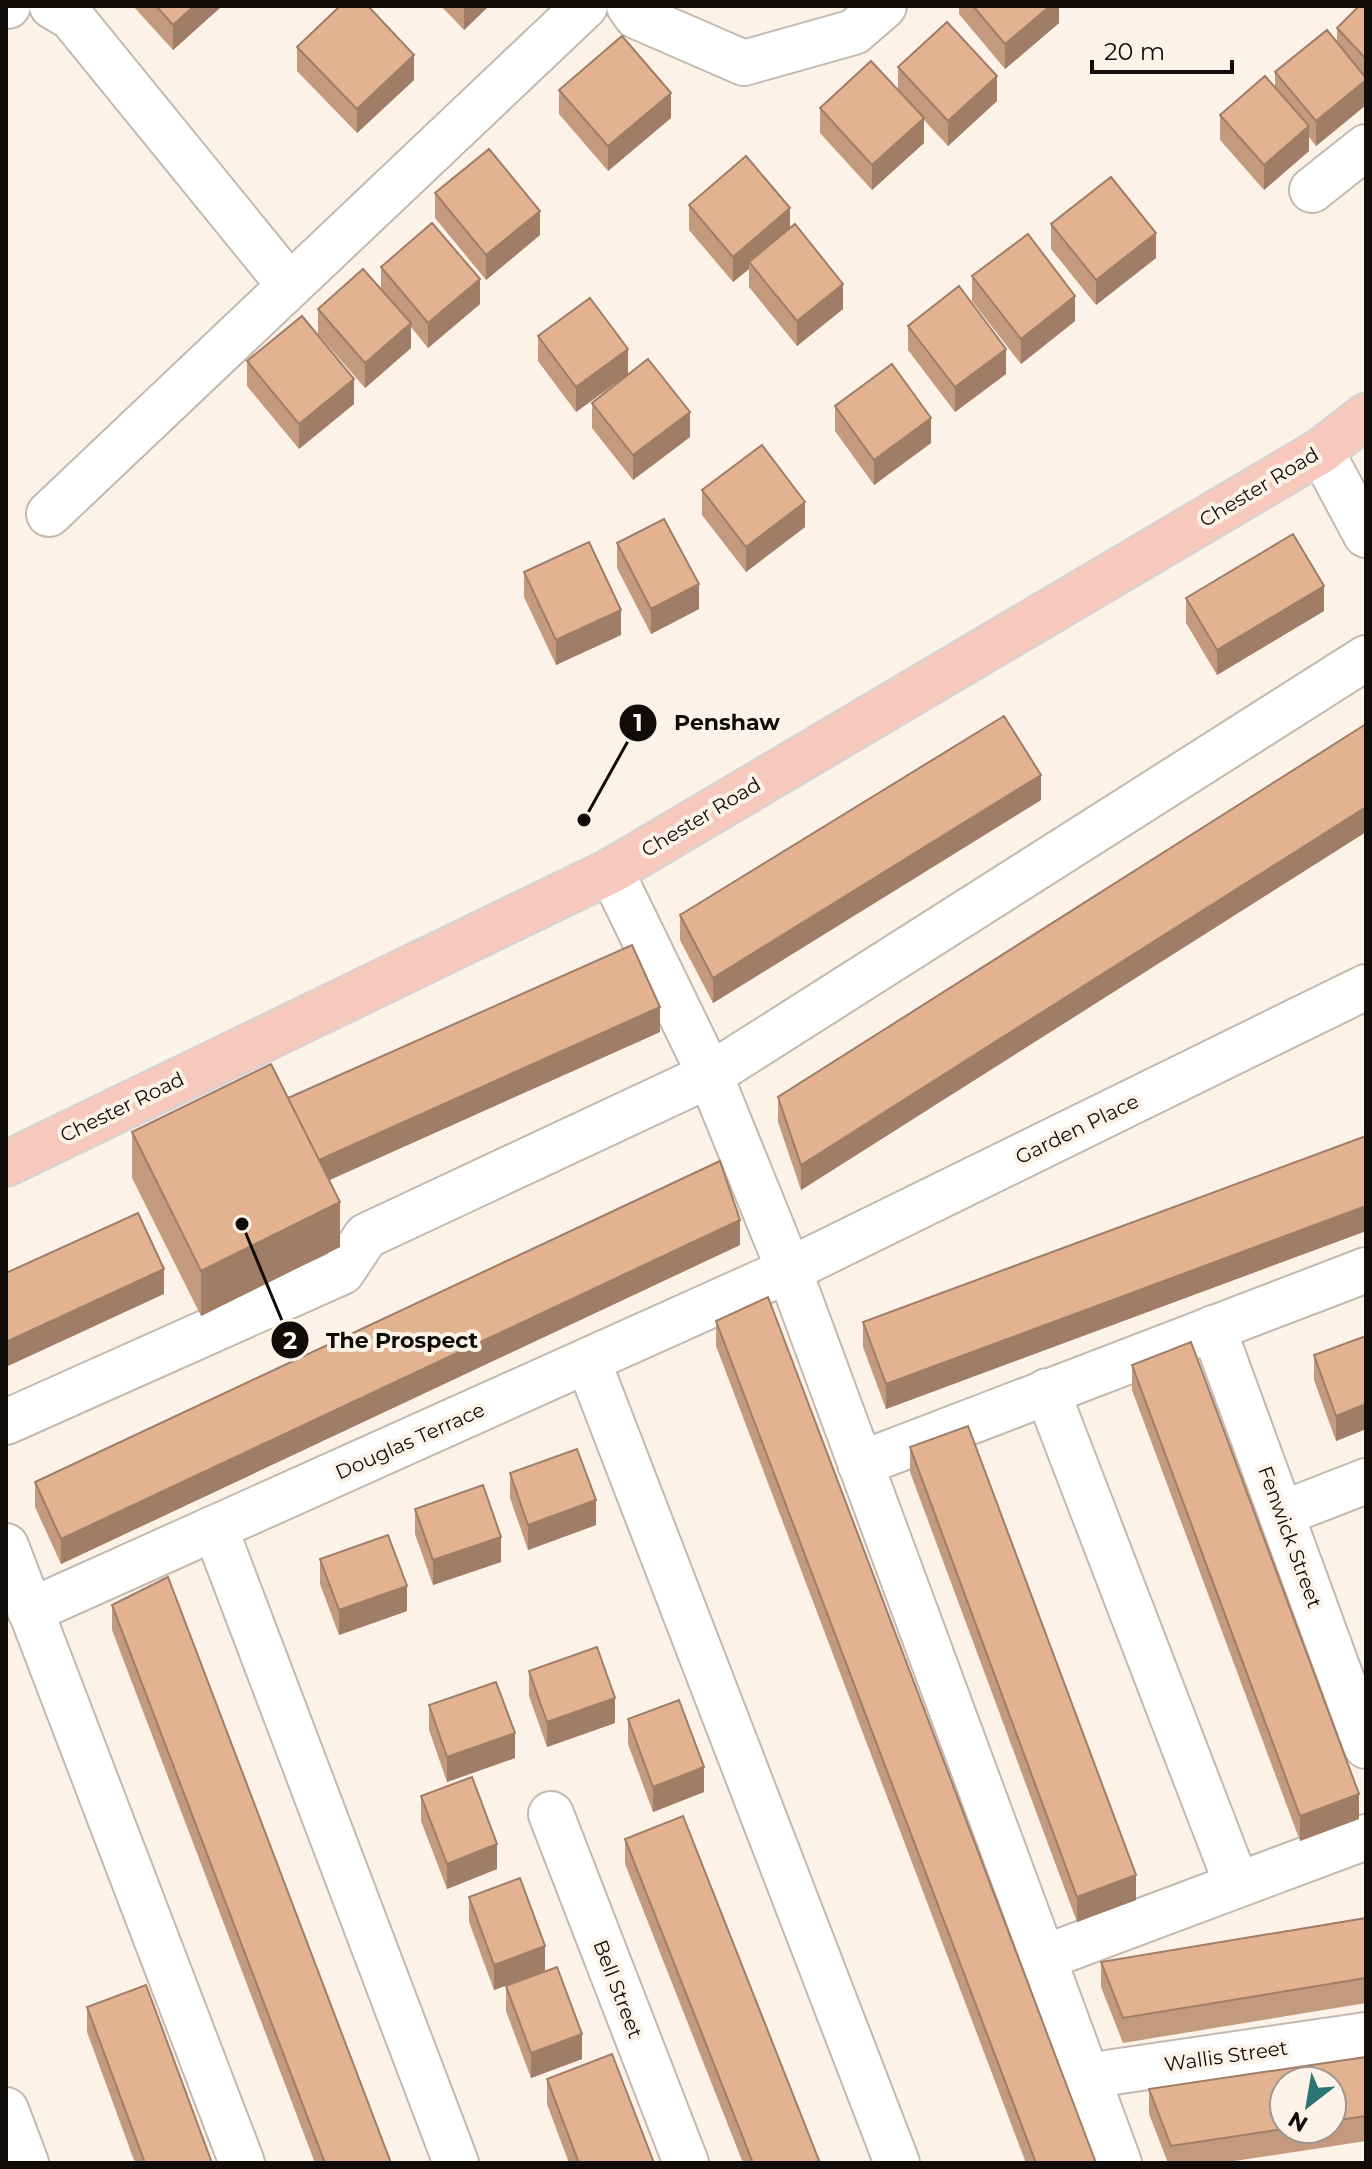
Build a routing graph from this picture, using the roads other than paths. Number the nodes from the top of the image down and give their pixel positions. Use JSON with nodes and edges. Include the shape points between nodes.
{"nodes":[{"id":1,"x":52,"y":6,"type":"edge"},
{"id":2,"x":585,"y":6,"type":"edge"},
{"id":3,"x":629,"y":6,"type":"edge"},
{"id":4,"x":884,"y":6,"type":"edge"},
{"id":5,"x":1366,"y":147,"type":"edge"},
{"id":6,"x":1312,"y":190,"type":"dead end"},
{"id":7,"x":290,"y":286,"type":"junction"},
{"id":8,"x":1366,"y":416,"type":"edge"},
{"id":9,"x":1321,"y":451,"type":"junction"},
{"id":10,"x":49,"y":514,"type":"dead end"},
{"id":11,"x":1366,"y":535,"type":"edge"},
{"id":12,"x":1366,"y":658,"type":"edge"},
{"id":13,"x":611,"y":871,"type":"junction"},
{"id":14,"x":1366,"y":987,"type":"edge"},
{"id":15,"x":710,"y":1075,"type":"junction"},
{"id":16,"x":6,"y":1164,"type":"edge"},
{"id":17,"x":789,"y":1270,"type":"junction"},
{"id":18,"x":1366,"y":1270,"type":"edge"},
{"id":19,"x":1213,"y":1328,"type":"junction"},
{"id":20,"x":588,"y":1361,"type":"junction"},
{"id":21,"x":1047,"y":1391,"type":"junction"},
{"id":22,"x":6,"y":1422,"type":"edge"},
{"id":23,"x":860,"y":1464,"type":"junction"},
{"id":24,"x":1366,"y":1481,"type":"edge"},
{"id":25,"x":1281,"y":1514,"type":"junction"},
{"id":26,"x":215,"y":1528,"type":"junction"},
{"id":27,"x":6,"y":1546,"type":"edge"},
{"id":28,"x":30,"y":1611,"type":"junction"},
{"id":29,"x":1366,"y":1746,"type":"edge"},
{"id":30,"x":551,"y":1814,"type":"dead end"},
{"id":31,"x":1366,"y":1837,"type":"edge"},
{"id":32,"x":1237,"y":1885,"type":"junction"},
{"id":33,"x":1043,"y":1958,"type":"junction"},
{"id":34,"x":1366,"y":2035,"type":"edge"},
{"id":35,"x":1086,"y":2076,"type":"junction"},
{"id":36,"x":6,"y":2110,"type":"edge"},
{"id":37,"x":26,"y":2163,"type":"edge"},
{"id":38,"x":242,"y":2163,"type":"edge"},
{"id":39,"x":456,"y":2163,"type":"edge"},
{"id":40,"x":686,"y":2163,"type":"edge"},
{"id":41,"x":897,"y":2163,"type":"edge"},
{"id":42,"x":1119,"y":2163,"type":"edge"}],
"edges":[{"from":1,"to":7,"type":"street","via":[[72,18]]},
{"from":2,"to":7,"type":"street"},
{"from":3,"to":4,"type":"street","via":[[636,16],[744,63],[854,32]]},
{"from":5,"to":6,"type":"street"},
{"from":7,"to":10,"type":"street"},
{"from":8,"to":9,"type":"main road","name":"Chester Road"},
{"from":9,"to":11,"type":"street"},
{"from":9,"to":13,"type":"main road","name":"Chester Road"},
{"from":12,"to":15,"type":"street"},
{"from":13,"to":15,"type":"street"},
{"from":13,"to":16,"type":"main road","name":"Chester Road"},
{"from":14,"to":17,"type":"street","name":"Garden Place"},
{"from":15,"to":17,"type":"street"},
{"from":15,"to":22,"type":"street","via":[[366,1236],[342,1272]]},
{"from":17,"to":20,"type":"street","name":"Douglas Terrace"},
{"from":17,"to":23,"type":"street"},
{"from":18,"to":19,"type":"street"},
{"from":19,"to":21,"type":"street"},
{"from":19,"to":25,"type":"street","name":"Fenwick Street"},
{"from":20,"to":26,"type":"street","name":"Douglas Terrace"},
{"from":20,"to":41,"type":"street"},
{"from":21,"to":23,"type":"street"},
{"from":21,"to":32,"type":"street"},
{"from":23,"to":33,"type":"street"},
{"from":24,"to":25,"type":"street"},
{"from":25,"to":29,"type":"street","name":"Fenwick Street"},
{"from":26,"to":28,"type":"street","name":"Douglas Terrace"},
{"from":26,"to":39,"type":"street"},
{"from":27,"to":28,"type":"street"},
{"from":28,"to":38,"type":"street"},
{"from":30,"to":40,"type":"street","name":"Bell Street"},
{"from":31,"to":32,"type":"street"},
{"from":32,"to":33,"type":"street"},
{"from":33,"to":35,"type":"street"},
{"from":34,"to":35,"type":"street","name":"Wallis Street"},
{"from":35,"to":42,"type":"street"},
{"from":36,"to":37,"type":"street"}]}
